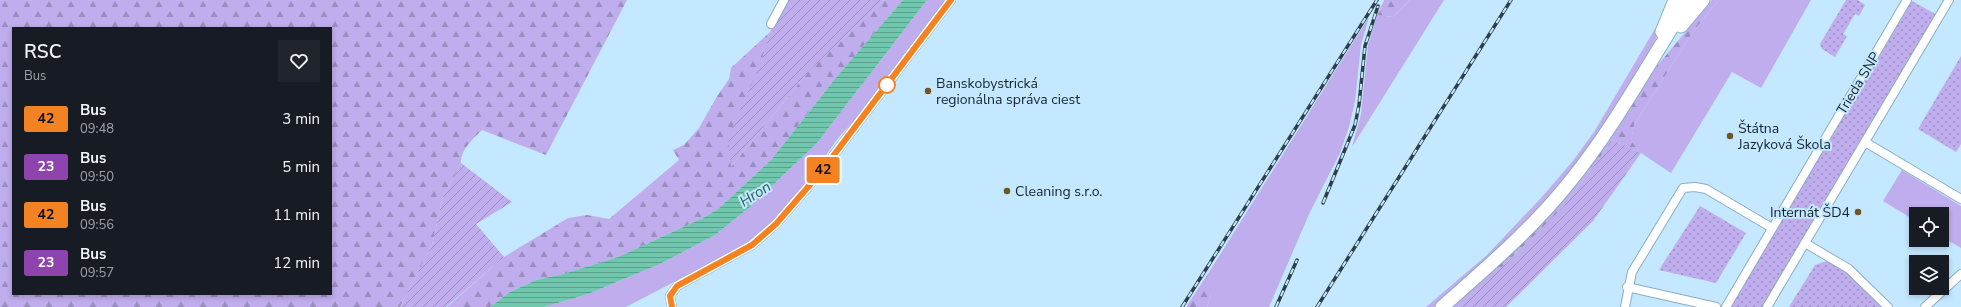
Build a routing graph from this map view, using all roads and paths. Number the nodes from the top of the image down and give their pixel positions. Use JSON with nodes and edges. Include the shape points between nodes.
{"nodes":[{"id":1,"x":784,"y":0,"type":"edge"},
{"id":2,"x":951,"y":0,"type":"edge"},
{"id":3,"x":1675,"y":0,"type":"edge"},
{"id":4,"x":1689,"y":0,"type":"edge"},
{"id":5,"x":1703,"y":0,"type":"edge"},
{"id":6,"x":1907,"y":0,"type":"edge"},
{"id":7,"x":1949,"y":0,"type":"edge"},
{"id":8,"x":771,"y":24,"type":"dead end"},
{"id":9,"x":1653,"y":57,"type":"junction"},
{"id":10,"x":1865,"y":142,"type":"junction"},
{"id":11,"x":1961,"y":199,"type":"edge"},
{"id":12,"x":1772,"y":228,"type":"junction"},
{"id":13,"x":1805,"y":243,"type":"junction"},
{"id":14,"x":1961,"y":274,"type":"edge"},
{"id":15,"x":1628,"y":287,"type":"junction"},
{"id":16,"x":672,"y":307,"type":"edge"},
{"id":17,"x":1442,"y":307,"type":"edge"},
{"id":18,"x":1625,"y":307,"type":"edge"},
{"id":19,"x":1716,"y":307,"type":"edge"},
{"id":20,"x":1726,"y":307,"type":"edge"},
{"id":21,"x":1767,"y":307,"type":"edge"},
{"id":22,"x":1888,"y":307,"type":"edge"},
{"id":23,"x":1925,"y":307,"type":"edge"}],
"edges":[{"from":1,"to":8,"type":"street"},
{"from":2,"to":16,"type":"street","via":[[790,209],[752,245],[677,286],[670,296]]},
{"from":3,"to":9,"type":"main road"},
{"from":4,"to":9,"type":"main road"},
{"from":5,"to":9,"type":"main road"},
{"from":6,"to":12,"type":"street","name":"Trieda SNP"},
{"from":7,"to":10,"type":"street"},
{"from":9,"to":17,"type":"main road","via":[[1590,156],[1563,190],[1515,241]]},
{"from":10,"to":11,"type":"street"},
{"from":10,"to":13,"type":"street"},
{"from":12,"to":15,"type":"street","via":[[1706,189],[1683,188],[1632,272]]},
{"from":12,"to":20,"type":"street","name":"Trieda SNP"},
{"from":13,"to":21,"type":"street"},
{"from":13,"to":22,"type":"street","via":[[1849,270]]},
{"from":14,"to":23,"type":"street"},
{"from":15,"to":18,"type":"street"},
{"from":15,"to":19,"type":"street"}]}
